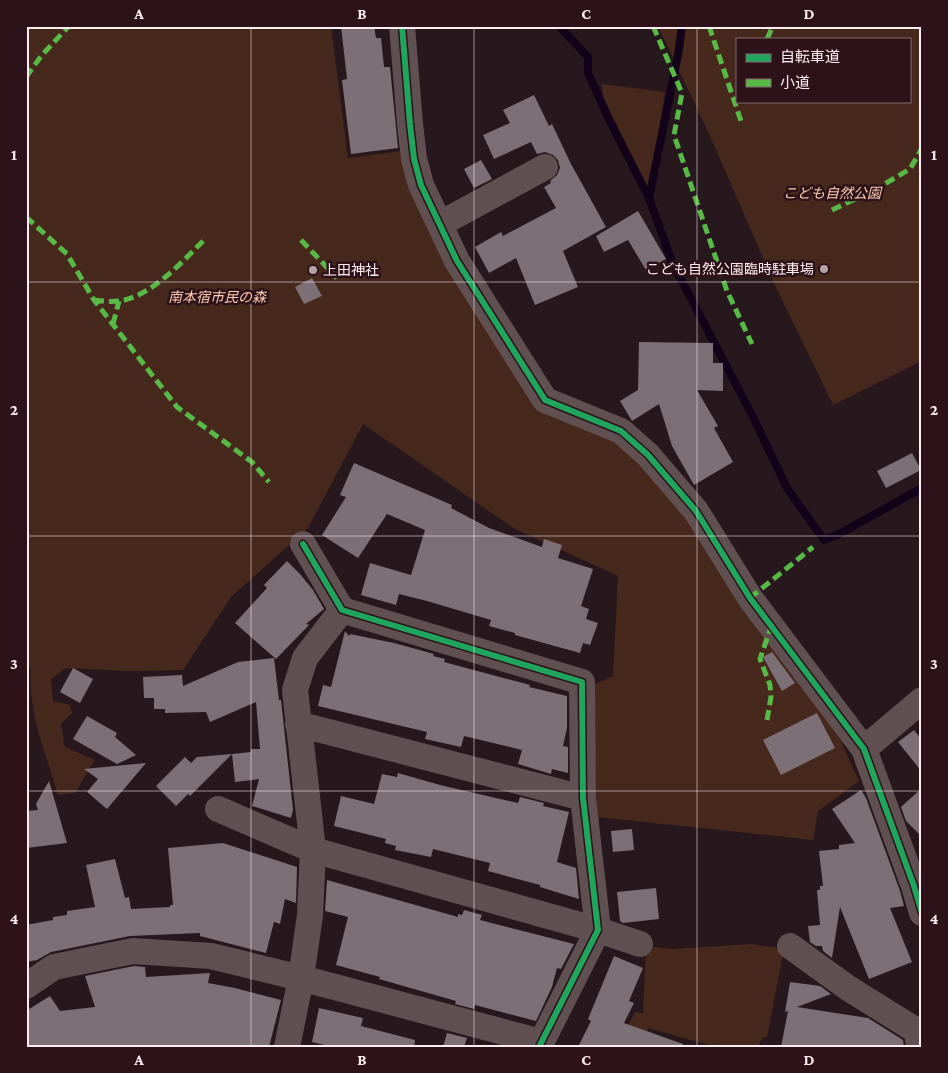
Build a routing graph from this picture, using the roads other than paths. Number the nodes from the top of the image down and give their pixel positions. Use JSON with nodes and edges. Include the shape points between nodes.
{"nodes":[{"id":1,"x":402,"y":26,"type":"edge"},
{"id":2,"x":545,"y":167,"type":"dead end"},
{"id":3,"x":440,"y":224,"type":"junction"},
{"id":4,"x":303,"y":544,"type":"dead end"},
{"id":5,"x":342,"y":610,"type":"junction"},
{"id":6,"x":922,"y":700,"type":"edge"},
{"id":7,"x":298,"y":724,"type":"junction"},
{"id":8,"x":864,"y":749,"type":"junction"},
{"id":9,"x":583,"y":798,"type":"junction"},
{"id":10,"x":218,"y":809,"type":"dead end"},
{"id":11,"x":312,"y":850,"type":"junction"},
{"id":12,"x":922,"y":913,"type":"edge"},
{"id":13,"x":598,"y":930,"type":"junction"},
{"id":14,"x":640,"y":944,"type":"dead end"},
{"id":15,"x":790,"y":946,"type":"dead end"},
{"id":16,"x":301,"y":978,"type":"junction"},
{"id":17,"x":26,"y":986,"type":"edge"},
{"id":18,"x":540,"y":1044,"type":"edge"},
{"id":19,"x":287,"y":1047,"type":"edge"},
{"id":20,"x":920,"y":1047,"type":"edge"}],
"edges":[{"from":1,"to":3,"type":"street","via":[[414,159]]},
{"from":2,"to":3,"type":"street"},
{"from":3,"to":8,"type":"street","via":[[460,266],[545,400],[621,431],[648,455],[696,511],[750,598]]},
{"from":4,"to":5,"type":"street"},
{"from":5,"to":7,"type":"street","via":[[305,658],[295,690]]},
{"from":5,"to":9,"type":"street","via":[[582,682]]},
{"from":6,"to":8,"type":"street"},
{"from":7,"to":9,"type":"street"},
{"from":7,"to":11,"type":"street"},
{"from":8,"to":12,"type":"street"},
{"from":9,"to":13,"type":"street"},
{"from":10,"to":11,"type":"street"},
{"from":11,"to":13,"type":"street"},
{"from":11,"to":16,"type":"street","via":[[310,916]]},
{"from":13,"to":14,"type":"street"},
{"from":13,"to":18,"type":"street"},
{"from":15,"to":20,"type":"street","via":[[848,988],[917,1031]]},
{"from":16,"to":17,"type":"street","via":[[211,956],[133,951],[54,967]]},
{"from":16,"to":18,"type":"street"},
{"from":16,"to":19,"type":"street"}]}
